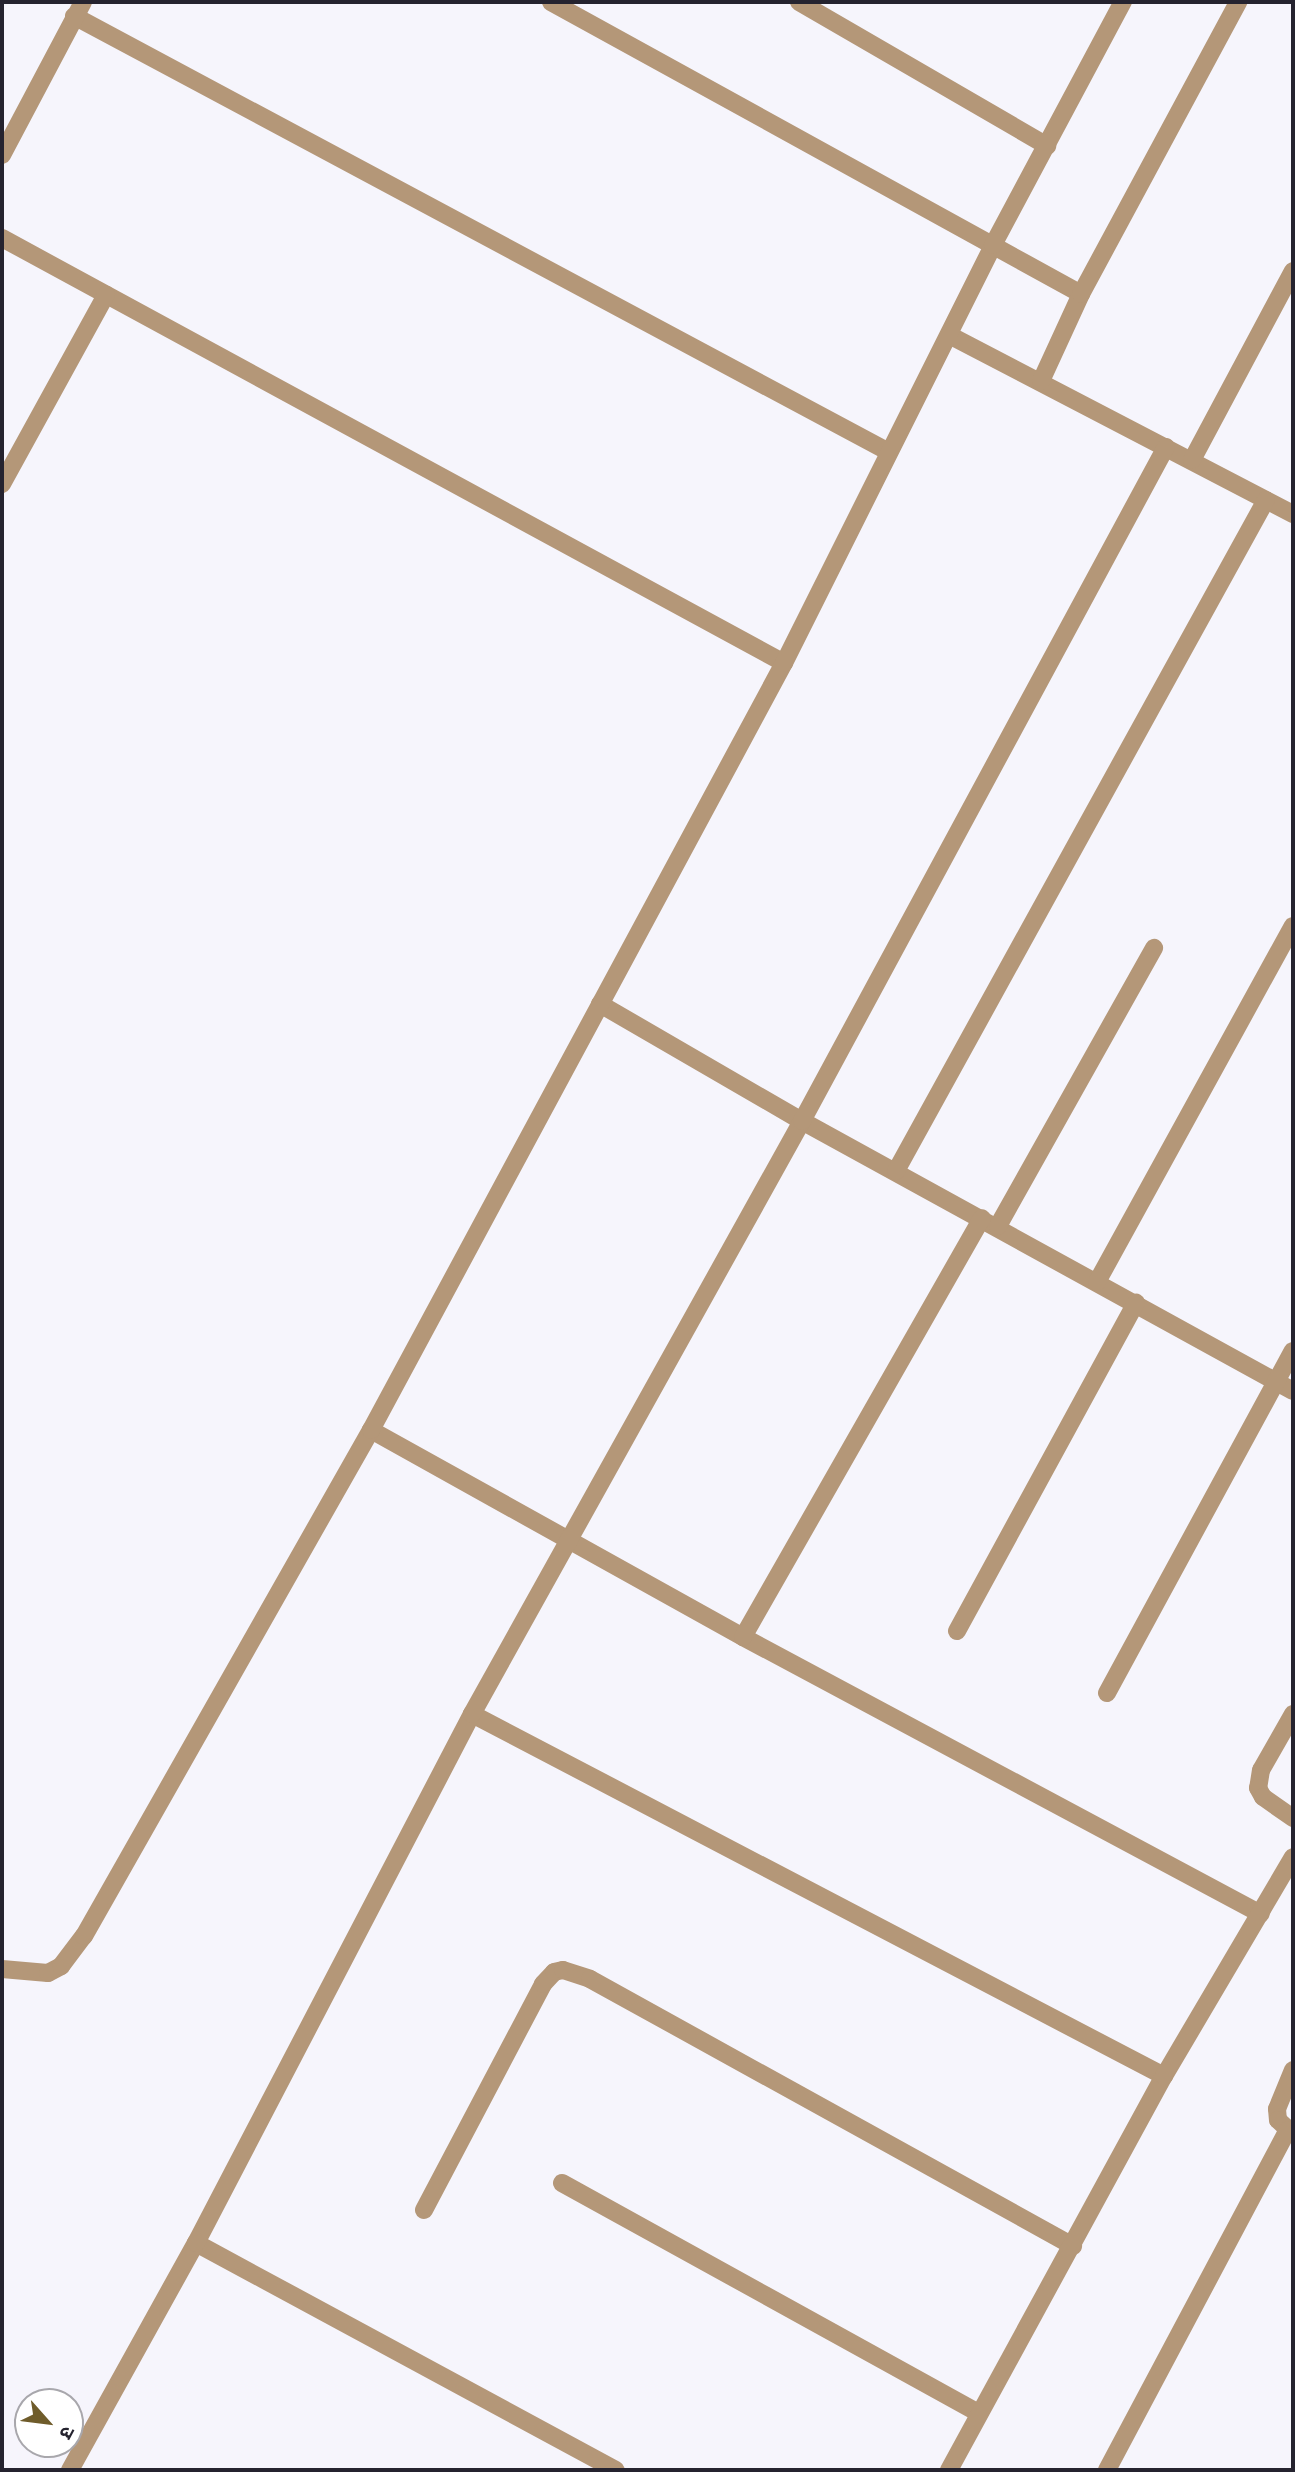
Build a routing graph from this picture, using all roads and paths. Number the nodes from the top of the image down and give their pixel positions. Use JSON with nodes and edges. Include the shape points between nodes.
{"nodes":[{"id":1,"x":551,"y":2,"type":"edge"},
{"id":2,"x":799,"y":2,"type":"edge"},
{"id":3,"x":1123,"y":2,"type":"edge"},
{"id":4,"x":1238,"y":2,"type":"edge"},
{"id":5,"x":78,"y":9,"type":"edge"},
{"id":6,"x":1047,"y":146,"type":"junction"},
{"id":7,"x":2,"y":156,"type":"edge"},
{"id":8,"x":2,"y":238,"type":"edge"},
{"id":9,"x":993,"y":245,"type":"junction"},
{"id":10,"x":1293,"y":271,"type":"edge"},
{"id":11,"x":1081,"y":294,"type":"junction"},
{"id":12,"x":106,"y":295,"type":"junction"},
{"id":13,"x":951,"y":337,"type":"junction"},
{"id":14,"x":1041,"y":381,"type":"junction"},
{"id":15,"x":1166,"y":447,"type":"junction"},
{"id":16,"x":889,"y":452,"type":"junction"},
{"id":17,"x":1192,"y":460,"type":"junction"},
{"id":18,"x":2,"y":484,"type":"edge"},
{"id":19,"x":1266,"y":500,"type":"junction"},
{"id":20,"x":1293,"y":514,"type":"edge"},
{"id":21,"x":783,"y":663,"type":"junction"},
{"id":22,"x":1293,"y":926,"type":"edge"},
{"id":23,"x":1154,"y":948,"type":"dead end"},
{"id":24,"x":600,"y":1004,"type":"junction"},
{"id":25,"x":802,"y":1121,"type":"junction"},
{"id":26,"x":896,"y":1171,"type":"junction"},
{"id":27,"x":990,"y":1222,"type":"junction"},
{"id":28,"x":1097,"y":1282,"type":"junction"},
{"id":29,"x":1136,"y":1303,"type":"junction"},
{"id":30,"x":1293,"y":1351,"type":"edge"},
{"id":31,"x":1277,"y":1381,"type":"junction"},
{"id":32,"x":1293,"y":1391,"type":"edge"},
{"id":33,"x":371,"y":1430,"type":"junction"},
{"id":34,"x":568,"y":1540,"type":"junction"},
{"id":35,"x":957,"y":1631,"type":"dead end"},
{"id":36,"x":743,"y":1637,"type":"junction"},
{"id":37,"x":1107,"y":1693,"type":"dead end"},
{"id":38,"x":472,"y":1714,"type":"junction"},
{"id":39,"x":1293,"y":1714,"type":"edge"},
{"id":40,"x":1293,"y":1818,"type":"edge"},
{"id":41,"x":1293,"y":1857,"type":"edge"},
{"id":42,"x":1261,"y":1914,"type":"junction"},
{"id":43,"x":2,"y":1969,"type":"edge"},
{"id":44,"x":1293,"y":2070,"type":"edge"},
{"id":45,"x":1164,"y":2076,"type":"junction"},
{"id":46,"x":1291,"y":2132,"type":"edge"},
{"id":47,"x":562,"y":2183,"type":"dead end"},
{"id":48,"x":424,"y":2210,"type":"dead end"},
{"id":49,"x":197,"y":2243,"type":"junction"},
{"id":50,"x":1073,"y":2246,"type":"junction"},
{"id":51,"x":978,"y":2413,"type":"junction"},
{"id":52,"x":70,"y":2470,"type":"edge"},
{"id":53,"x":615,"y":2470,"type":"edge"},
{"id":54,"x":949,"y":2470,"type":"edge"},
{"id":55,"x":1107,"y":2470,"type":"edge"}],
"edges":[{"from":1,"to":9,"type":"street"},
{"from":2,"to":6,"type":"street"},
{"from":3,"to":6,"type":"street"},
{"from":4,"to":11,"type":"street"},
{"from":5,"to":7,"type":"street"},
{"from":5,"to":16,"type":"street"},
{"from":6,"to":9,"type":"street"},
{"from":8,"to":12,"type":"street"},
{"from":9,"to":11,"type":"street"},
{"from":9,"to":13,"type":"street"},
{"from":10,"to":17,"type":"street"},
{"from":11,"to":14,"type":"street"},
{"from":12,"to":18,"type":"street"},
{"from":12,"to":21,"type":"street"},
{"from":13,"to":14,"type":"street"},
{"from":13,"to":16,"type":"street"},
{"from":14,"to":15,"type":"street"},
{"from":15,"to":17,"type":"street"},
{"from":15,"to":25,"type":"street"},
{"from":16,"to":21,"type":"street"},
{"from":17,"to":19,"type":"street"},
{"from":19,"to":20,"type":"street"},
{"from":19,"to":26,"type":"street"},
{"from":21,"to":24,"type":"street"},
{"from":22,"to":28,"type":"street"},
{"from":23,"to":27,"type":"street"},
{"from":24,"to":25,"type":"street"},
{"from":24,"to":33,"type":"street"},
{"from":25,"to":26,"type":"street"},
{"from":25,"to":34,"type":"street"},
{"from":26,"to":27,"type":"street"},
{"from":27,"to":28,"type":"street"},
{"from":27,"to":36,"type":"street"},
{"from":28,"to":29,"type":"street"},
{"from":29,"to":31,"type":"street"},
{"from":29,"to":35,"type":"street"},
{"from":30,"to":31,"type":"street"},
{"from":31,"to":32,"type":"street"},
{"from":31,"to":37,"type":"street"},
{"from":33,"to":34,"type":"street"},
{"from":33,"to":43,"type":"street","via":[[73,1953],[48,1973]]},
{"from":34,"to":36,"type":"street"},
{"from":34,"to":38,"type":"street"},
{"from":36,"to":42,"type":"street"},
{"from":38,"to":45,"type":"street"},
{"from":38,"to":49,"type":"street"},
{"from":39,"to":40,"type":"street","via":[[1261,1770],[1258,1788],[1263,1797]]},
{"from":41,"to":42,"type":"street"},
{"from":42,"to":45,"type":"street"},
{"from":44,"to":46,"type":"street","via":[[1277,2109],[1278,2120]]},
{"from":45,"to":50,"type":"street"},
{"from":46,"to":55,"type":"street"},
{"from":47,"to":51,"type":"street"},
{"from":48,"to":50,"type":"street","via":[[543,1984],[554,1972],[563,1970],[590,1979]]},
{"from":49,"to":52,"type":"street"},
{"from":49,"to":53,"type":"street"},
{"from":50,"to":51,"type":"street"},
{"from":51,"to":54,"type":"street"}]}
